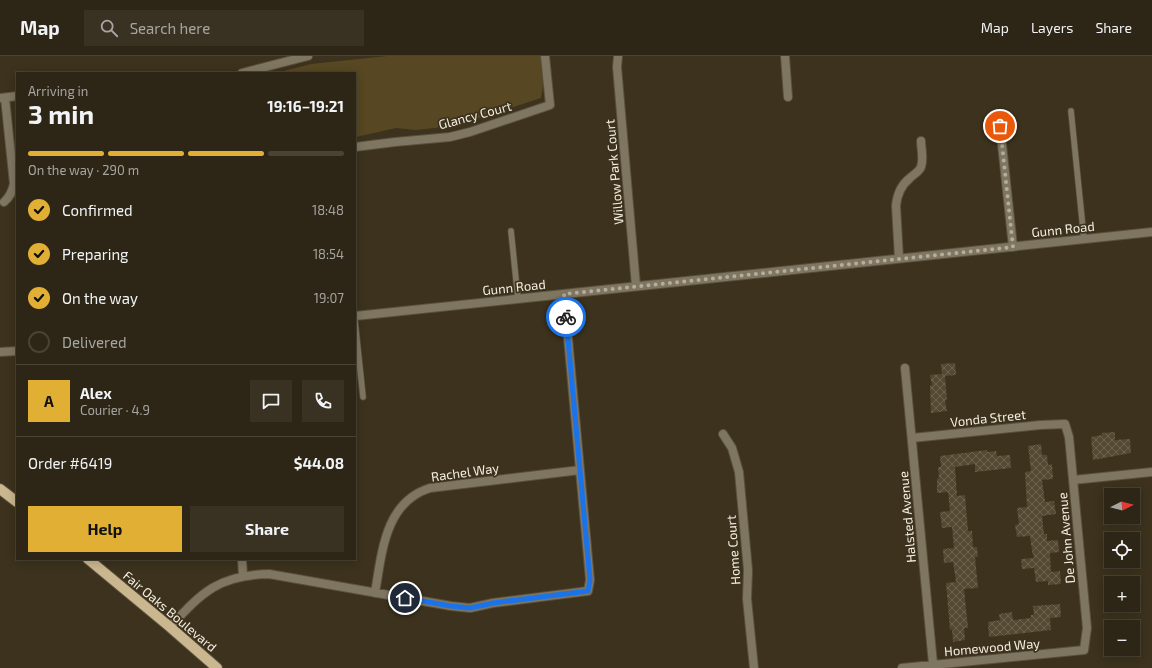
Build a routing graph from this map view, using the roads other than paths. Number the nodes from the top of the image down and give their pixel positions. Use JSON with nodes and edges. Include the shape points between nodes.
{"nodes":[{"id":1,"x":308,"y":56,"type":"edge"},
{"id":2,"x":545,"y":56,"type":"edge"},
{"id":3,"x":618,"y":56,"type":"edge"},
{"id":4,"x":785,"y":56,"type":"edge"},
{"id":5,"x":246,"y":72,"type":"edge"},
{"id":6,"x":16,"y":96,"type":"edge"},
{"id":7,"x":788,"y":97,"type":"dead end"},
{"id":8,"x":3,"y":98,"type":"edge"},
{"id":9,"x":1070,"y":111,"type":"dead end"},
{"id":10,"x":1000,"y":126,"type":"dead end"},
{"id":11,"x":920,"y":141,"type":"dead end"},
{"id":12,"x":356,"y":147,"type":"edge"},
{"id":13,"x":4,"y":202,"type":"dead end"},
{"id":14,"x":512,"y":231,"type":"dead end"},
{"id":15,"x":1152,"y":232,"type":"edge"},
{"id":16,"x":1084,"y":239,"type":"junction"},
{"id":17,"x":1013,"y":247,"type":"junction"},
{"id":18,"x":900,"y":258,"type":"junction"},
{"id":19,"x":636,"y":286,"type":"junction"},
{"id":20,"x":564,"y":294,"type":"junction"},
{"id":21,"x":518,"y":299,"type":"junction"},
{"id":22,"x":356,"y":316,"type":"edge"},
{"id":23,"x":356,"y":330,"type":"edge"},
{"id":24,"x":16,"y":350,"type":"edge"},
{"id":25,"x":0,"y":352,"type":"edge"},
{"id":26,"x":905,"y":368,"type":"dead end"},
{"id":27,"x":363,"y":397,"type":"dead end"},
{"id":28,"x":1065,"y":424,"type":"joint"},
{"id":29,"x":723,"y":434,"type":"dead end"},
{"id":30,"x":912,"y":438,"type":"junction"},
{"id":31,"x":580,"y":470,"type":"junction"},
{"id":32,"x":1152,"y":472,"type":"edge"},
{"id":33,"x":1073,"y":480,"type":"junction"},
{"id":34,"x":0,"y":489,"type":"edge"},
{"id":35,"x":16,"y":501,"type":"edge"},
{"id":36,"x":89,"y":560,"type":"edge"},
{"id":37,"x":242,"y":560,"type":"edge"},
{"id":38,"x":243,"y":576,"type":"junction"},
{"id":39,"x":375,"y":592,"type":"junction"},
{"id":40,"x":170,"y":626,"type":"junction"},
{"id":41,"x":1084,"y":650,"type":"joint"},
{"id":42,"x":932,"y":664,"type":"junction"},
{"id":43,"x":217,"y":668,"type":"edge"},
{"id":44,"x":754,"y":668,"type":"edge"},
{"id":45,"x":902,"y":668,"type":"edge"}],
"edges":[{"from":1,"to":5,"type":"street"},
{"from":2,"to":12,"type":"street","name":"Glancy Court","via":[[550,106],[450,137]]},
{"from":3,"to":19,"type":"street","name":"Willow Park Court"},
{"from":4,"to":7,"type":"street"},
{"from":6,"to":8,"type":"street"},
{"from":8,"to":13,"type":"street","via":[[14,184],[9,198]]},
{"from":9,"to":16,"type":"lane"},
{"from":10,"to":17,"type":"street"},
{"from":11,"to":18,"type":"street","via":[[921,168],[908,179],[897,198]]},
{"from":14,"to":21,"type":"lane"},
{"from":15,"to":16,"type":"street","name":"Gunn Road"},
{"from":16,"to":17,"type":"street","name":"Gunn Road"},
{"from":17,"to":18,"type":"street","name":"Gunn Road"},
{"from":18,"to":19,"type":"street","name":"Gunn Road"},
{"from":19,"to":20,"type":"street","name":"Gunn Road"},
{"from":20,"to":21,"type":"street","name":"Gunn Road"},
{"from":20,"to":31,"type":"street"},
{"from":21,"to":22,"type":"street","name":"Gunn Road"},
{"from":23,"to":27,"type":"lane"},
{"from":24,"to":25,"type":"street"},
{"from":26,"to":30,"type":"street","name":"Halsted Avenue"},
{"from":28,"to":30,"type":"street","name":"Vonda Street"},
{"from":28,"to":33,"type":"street","name":"De John Avenue","via":[[1069,437]]},
{"from":29,"to":44,"type":"street","name":"Home Court","via":[[732,448],[739,472]]},
{"from":30,"to":42,"type":"street","name":"Halsted Avenue"},
{"from":31,"to":39,"type":"street","name":"Rachel Way","via":[[430,488],[410,497],[392,520],[380,560]]},
{"from":31,"to":39,"type":"street","via":[[590,580],[588,591],[470,608]]},
{"from":32,"to":33,"type":"street"},
{"from":33,"to":41,"type":"street","name":"De John Avenue","via":[[1087,628]]},
{"from":34,"to":35,"type":"main road"},
{"from":36,"to":40,"type":"main road","name":"Fair Oaks Boulevard"},
{"from":37,"to":38,"type":"street"},
{"from":38,"to":39,"type":"street","via":[[269,574]]},
{"from":38,"to":40,"type":"street","via":[[205,591]]},
{"from":40,"to":43,"type":"main road","name":"Fair Oaks Boulevard"},
{"from":41,"to":42,"type":"street","name":"Homewood Way"},
{"from":42,"to":45,"type":"street","name":"Homewood Way"}]}
